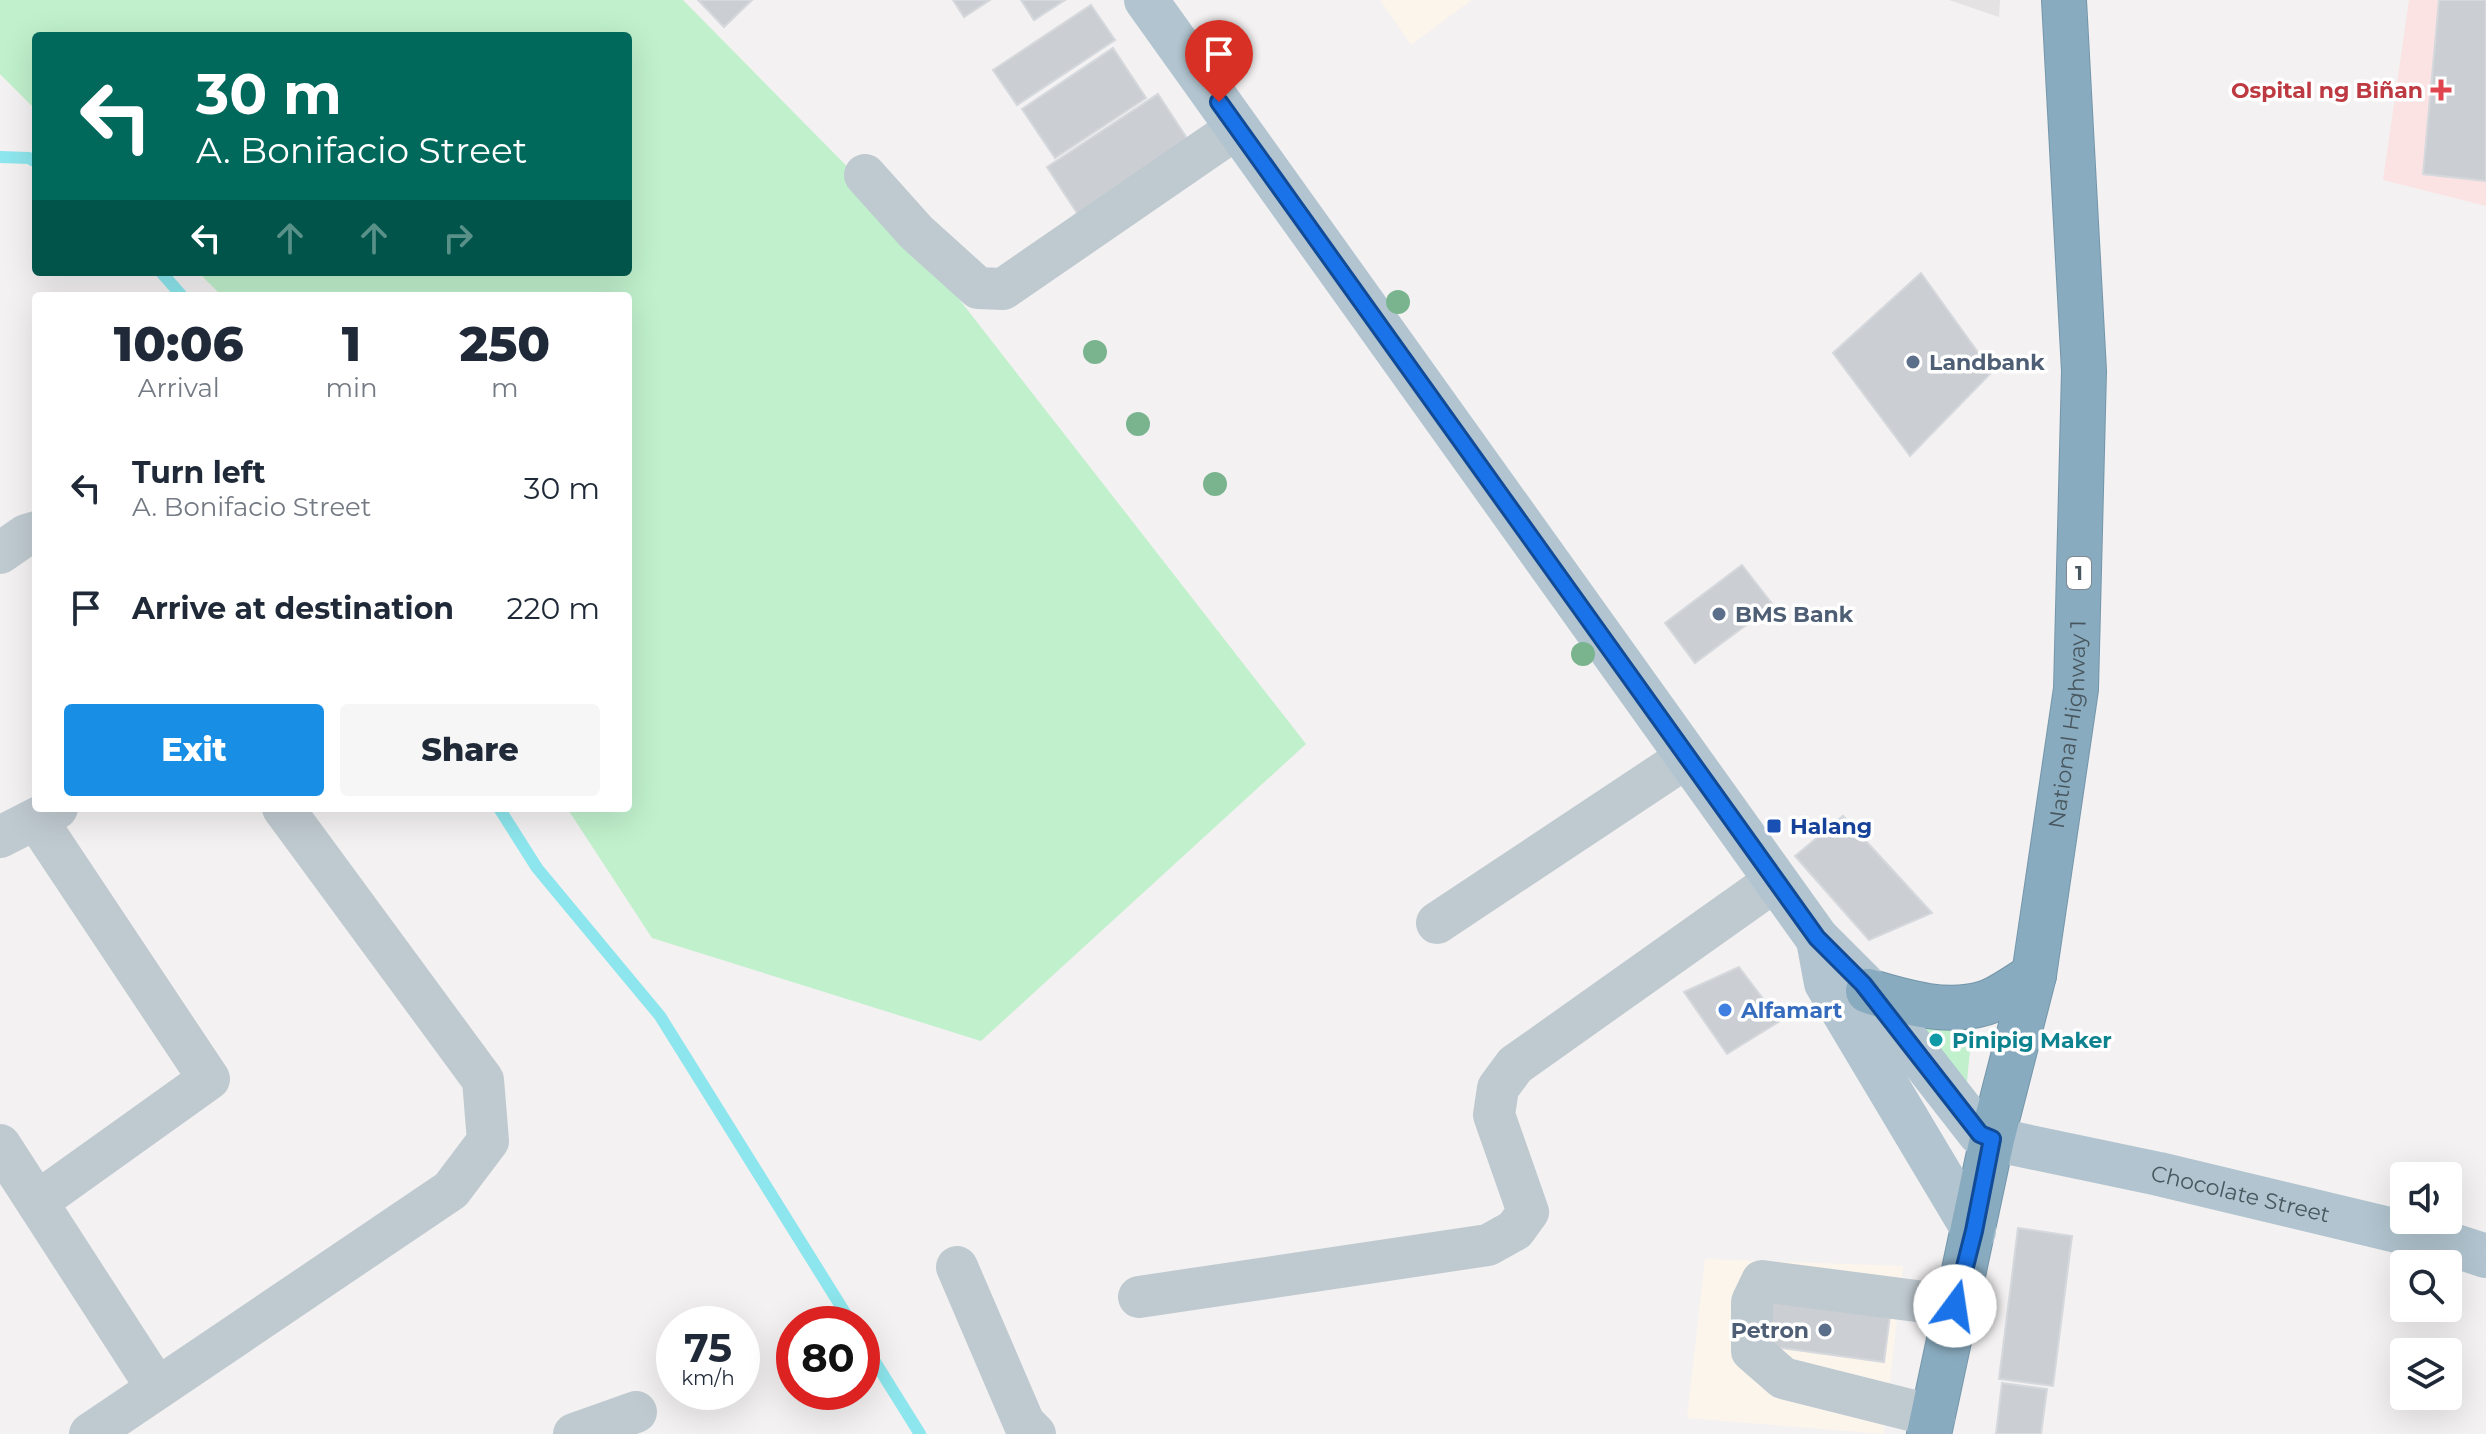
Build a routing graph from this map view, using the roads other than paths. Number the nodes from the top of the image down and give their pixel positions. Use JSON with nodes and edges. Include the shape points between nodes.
{"nodes":[{"id":1,"x":1146,"y":0,"type":"edge"},
{"id":2,"x":2064,"y":0,"type":"edge"},
{"id":3,"x":1237,"y":128,"type":"junction"},
{"id":4,"x":865,"y":175,"type":"dead end"},
{"id":5,"x":32,"y":533,"type":"edge"},
{"id":6,"x":0,"y":553,"type":"edge"},
{"id":7,"x":1687,"y":757,"type":"junction"},
{"id":8,"x":286,"y":812,"type":"edge"},
{"id":9,"x":31,"y":821,"type":"edge"},
{"id":10,"x":1776,"y":880,"type":"junction"},
{"id":11,"x":1437,"y":923,"type":"dead end"},
{"id":12,"x":1817,"y":938,"type":"junction"},
{"id":13,"x":2034,"y":975,"type":"junction"},
{"id":14,"x":1868,"y":991,"type":"junction"},
{"id":15,"x":1992,"y":1139,"type":"junction"},
{"id":16,"x":0,"y":1145,"type":"edge"},
{"id":17,"x":37,"y":1202,"type":"junction"},
{"id":18,"x":1974,"y":1231,"type":"junction"},
{"id":19,"x":2486,"y":1256,"type":"edge"},
{"id":20,"x":957,"y":1267,"type":"dead end"},
{"id":21,"x":1139,"y":1297,"type":"dead end"},
{"id":22,"x":1955,"y":1306,"type":"junction"},
{"id":23,"x":157,"y":1388,"type":"junction"},
{"id":24,"x":1932,"y":1425,"type":"edge"},
{"id":25,"x":90,"y":1434,"type":"edge"},
{"id":26,"x":574,"y":1434,"type":"edge"},
{"id":27,"x":628,"y":1434,"type":"edge"},
{"id":28,"x":1035,"y":1434,"type":"edge"}],
"edges":[{"from":1,"to":3,"type":"main road"},
{"from":2,"to":13,"type":"highway","name":"National Highway 1","number":"1","via":[[2084,371],[2076,689]]},
{"from":3,"to":4,"type":"street","via":[[1003,289],[978,288],[916,232]]},
{"from":3,"to":7,"type":"main road"},
{"from":5,"to":6,"type":"street"},
{"from":7,"to":10,"type":"main road"},
{"from":7,"to":11,"type":"street"},
{"from":8,"to":23,"type":"street","via":[[483,1080],[488,1141],[451,1190]]},
{"from":9,"to":17,"type":"street","via":[[209,1079]]},
{"from":10,"to":12,"type":"main road"},
{"from":10,"to":21,"type":"street","via":[[1515,1065],[1498,1088],[1494,1115],[1528,1212],[1515,1230],[1488,1245]]},
{"from":12,"to":14,"type":"main road"},
{"from":12,"to":18,"type":"main road","via":[[1832,995]]},
{"from":13,"to":14,"type":"highway","via":[[1986,1003],[1947,1008],[1909,1004]]},
{"from":13,"to":15,"type":"highway","name":"National Highway 1","number":"1"},
{"from":14,"to":15,"type":"main road","via":[[1980,1134]]},
{"from":15,"to":18,"type":"highway","name":"National Highway 1","number":"1"},
{"from":15,"to":19,"type":"main road","name":"Chocolate Street","via":[[2189,1181]]},
{"from":16,"to":17,"type":"street"},
{"from":17,"to":23,"type":"street"},
{"from":18,"to":22,"type":"highway","name":"National Highway 1","number":"1"},
{"from":20,"to":28,"type":"street","via":[[1024,1423]]},
{"from":22,"to":24,"type":"highway","name":"National Highway 1","number":"1"},
{"from":22,"to":24,"type":"street","via":[[1762,1281],[1752,1302],[1752,1351],[1783,1378]]},
{"from":23,"to":25,"type":"street"},
{"from":26,"to":27,"type":"street","via":[[636,1412]]}]}
